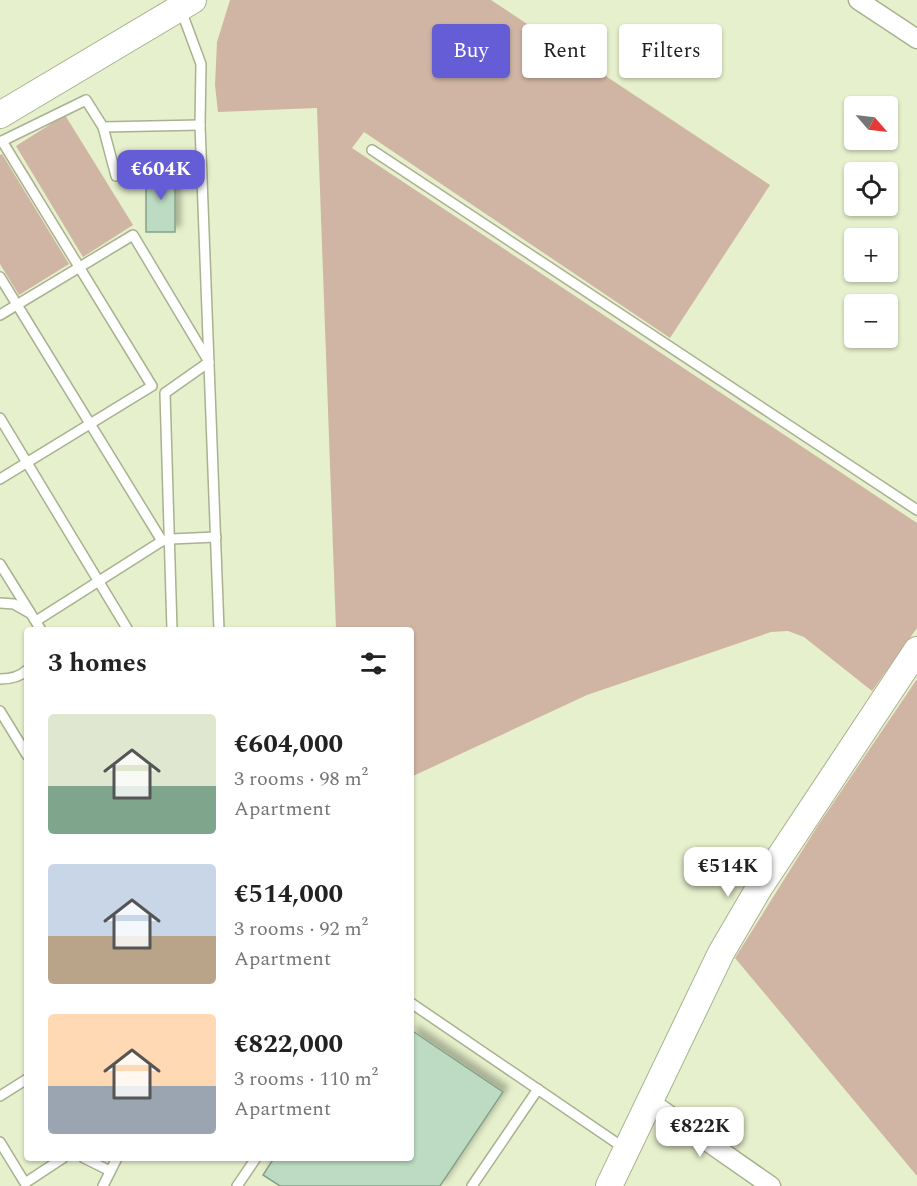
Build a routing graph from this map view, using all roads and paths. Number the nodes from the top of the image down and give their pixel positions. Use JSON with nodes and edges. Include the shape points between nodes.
{"nodes":[{"id":1,"x":858,"y":0,"type":"edge"},
{"id":2,"x":186,"y":4,"type":"edge"},
{"id":3,"x":917,"y":39,"type":"edge"},
{"id":4,"x":0,"y":115,"type":"edge"},
{"id":5,"x":200,"y":125,"type":"junction"},
{"id":6,"x":103,"y":127,"type":"junction"},
{"id":7,"x":1,"y":141,"type":"edge"},
{"id":8,"x":372,"y":150,"type":"dead end"},
{"id":9,"x":116,"y":176,"type":"dead end"},
{"id":10,"x":80,"y":267,"type":"junction"},
{"id":11,"x":0,"y":277,"type":"edge"},
{"id":12,"x":17,"y":305,"type":"junction"},
{"id":13,"x":0,"y":315,"type":"edge"},
{"id":14,"x":209,"y":362,"type":"junction"},
{"id":15,"x":152,"y":386,"type":"junction"},
{"id":16,"x":165,"y":393,"type":"junction"},
{"id":17,"x":0,"y":418,"type":"edge"},
{"id":18,"x":89,"y":424,"type":"junction"},
{"id":19,"x":27,"y":462,"type":"junction"},
{"id":20,"x":0,"y":479,"type":"edge"},
{"id":21,"x":917,"y":510,"type":"edge"},
{"id":22,"x":216,"y":537,"type":"junction"},
{"id":23,"x":166,"y":540,"type":"junction"},
{"id":24,"x":0,"y":564,"type":"edge"},
{"id":25,"x":98,"y":582,"type":"junction"},
{"id":26,"x":0,"y":603,"type":"edge"},
{"id":27,"x":39,"y":627,"type":"edge"},
{"id":28,"x":126,"y":627,"type":"edge"},
{"id":29,"x":172,"y":627,"type":"edge"},
{"id":30,"x":219,"y":627,"type":"edge"},
{"id":31,"x":917,"y":650,"type":"edge"},
{"id":32,"x":24,"y":672,"type":"edge"},
{"id":33,"x":0,"y":678,"type":"edge"},
{"id":34,"x":0,"y":711,"type":"edge"},
{"id":35,"x":24,"y":750,"type":"edge"},
{"id":36,"x":414,"y":1005,"type":"edge"},
{"id":37,"x":24,"y":1081,"type":"edge"},
{"id":38,"x":538,"y":1089,"type":"junction"},
{"id":39,"x":0,"y":1096,"type":"edge"},
{"id":40,"x":649,"y":1101,"type":"junction"},
{"id":41,"x":0,"y":1142,"type":"edge"},
{"id":42,"x":626,"y":1149,"type":"junction"},
{"id":43,"x":58,"y":1161,"type":"edge"},
{"id":44,"x":90,"y":1161,"type":"edge"},
{"id":45,"x":115,"y":1161,"type":"edge"},
{"id":46,"x":254,"y":1161,"type":"edge"},
{"id":47,"x":110,"y":1171,"type":"junction"},
{"id":48,"x":103,"y":1186,"type":"edge"},
{"id":49,"x":237,"y":1186,"type":"edge"},
{"id":50,"x":472,"y":1186,"type":"edge"},
{"id":51,"x":609,"y":1186,"type":"edge"},
{"id":52,"x":771,"y":1186,"type":"edge"}],
"edges":[{"from":1,"to":3,"type":"street"},
{"from":2,"to":4,"type":"street"},
{"from":2,"to":5,"type":"lane","via":[[201,64]]},
{"from":5,"to":6,"type":"lane"},
{"from":5,"to":14,"type":"lane"},
{"from":6,"to":7,"type":"lane","via":[[86,100]]},
{"from":6,"to":9,"type":"lane"},
{"from":7,"to":10,"type":"lane"},
{"from":8,"to":21,"type":"lane"},
{"from":10,"to":12,"type":"lane"},
{"from":10,"to":14,"type":"lane","via":[[133,235]]},
{"from":10,"to":15,"type":"lane"},
{"from":11,"to":12,"type":"lane"},
{"from":12,"to":13,"type":"lane"},
{"from":12,"to":18,"type":"lane"},
{"from":14,"to":16,"type":"lane"},
{"from":14,"to":22,"type":"lane"},
{"from":15,"to":16,"type":"lane"},
{"from":15,"to":18,"type":"lane"},
{"from":16,"to":23,"type":"lane"},
{"from":17,"to":19,"type":"lane"},
{"from":18,"to":19,"type":"lane"},
{"from":18,"to":23,"type":"lane"},
{"from":19,"to":20,"type":"lane"},
{"from":19,"to":25,"type":"lane"},
{"from":22,"to":23,"type":"lane"},
{"from":22,"to":30,"type":"lane"},
{"from":23,"to":25,"type":"lane"},
{"from":23,"to":29,"type":"lane"},
{"from":24,"to":27,"type":"lane"},
{"from":25,"to":27,"type":"lane"},
{"from":25,"to":28,"type":"lane"},
{"from":26,"to":27,"type":"lane","via":[[14,604],[29,612]]},
{"from":31,"to":40,"type":"street","via":[[754,897],[721,953]]},
{"from":32,"to":33,"type":"lane"},
{"from":34,"to":35,"type":"lane"},
{"from":36,"to":38,"type":"lane"},
{"from":37,"to":39,"type":"lane"},
{"from":38,"to":42,"type":"lane"},
{"from":38,"to":50,"type":"lane"},
{"from":40,"to":42,"type":"street"},
{"from":40,"to":52,"type":"street"},
{"from":41,"to":43,"type":"lane","via":[[25,1183]]},
{"from":42,"to":51,"type":"street"},
{"from":44,"to":47,"type":"lane"},
{"from":45,"to":47,"type":"lane"},
{"from":46,"to":49,"type":"lane"},
{"from":47,"to":48,"type":"lane"}]}
